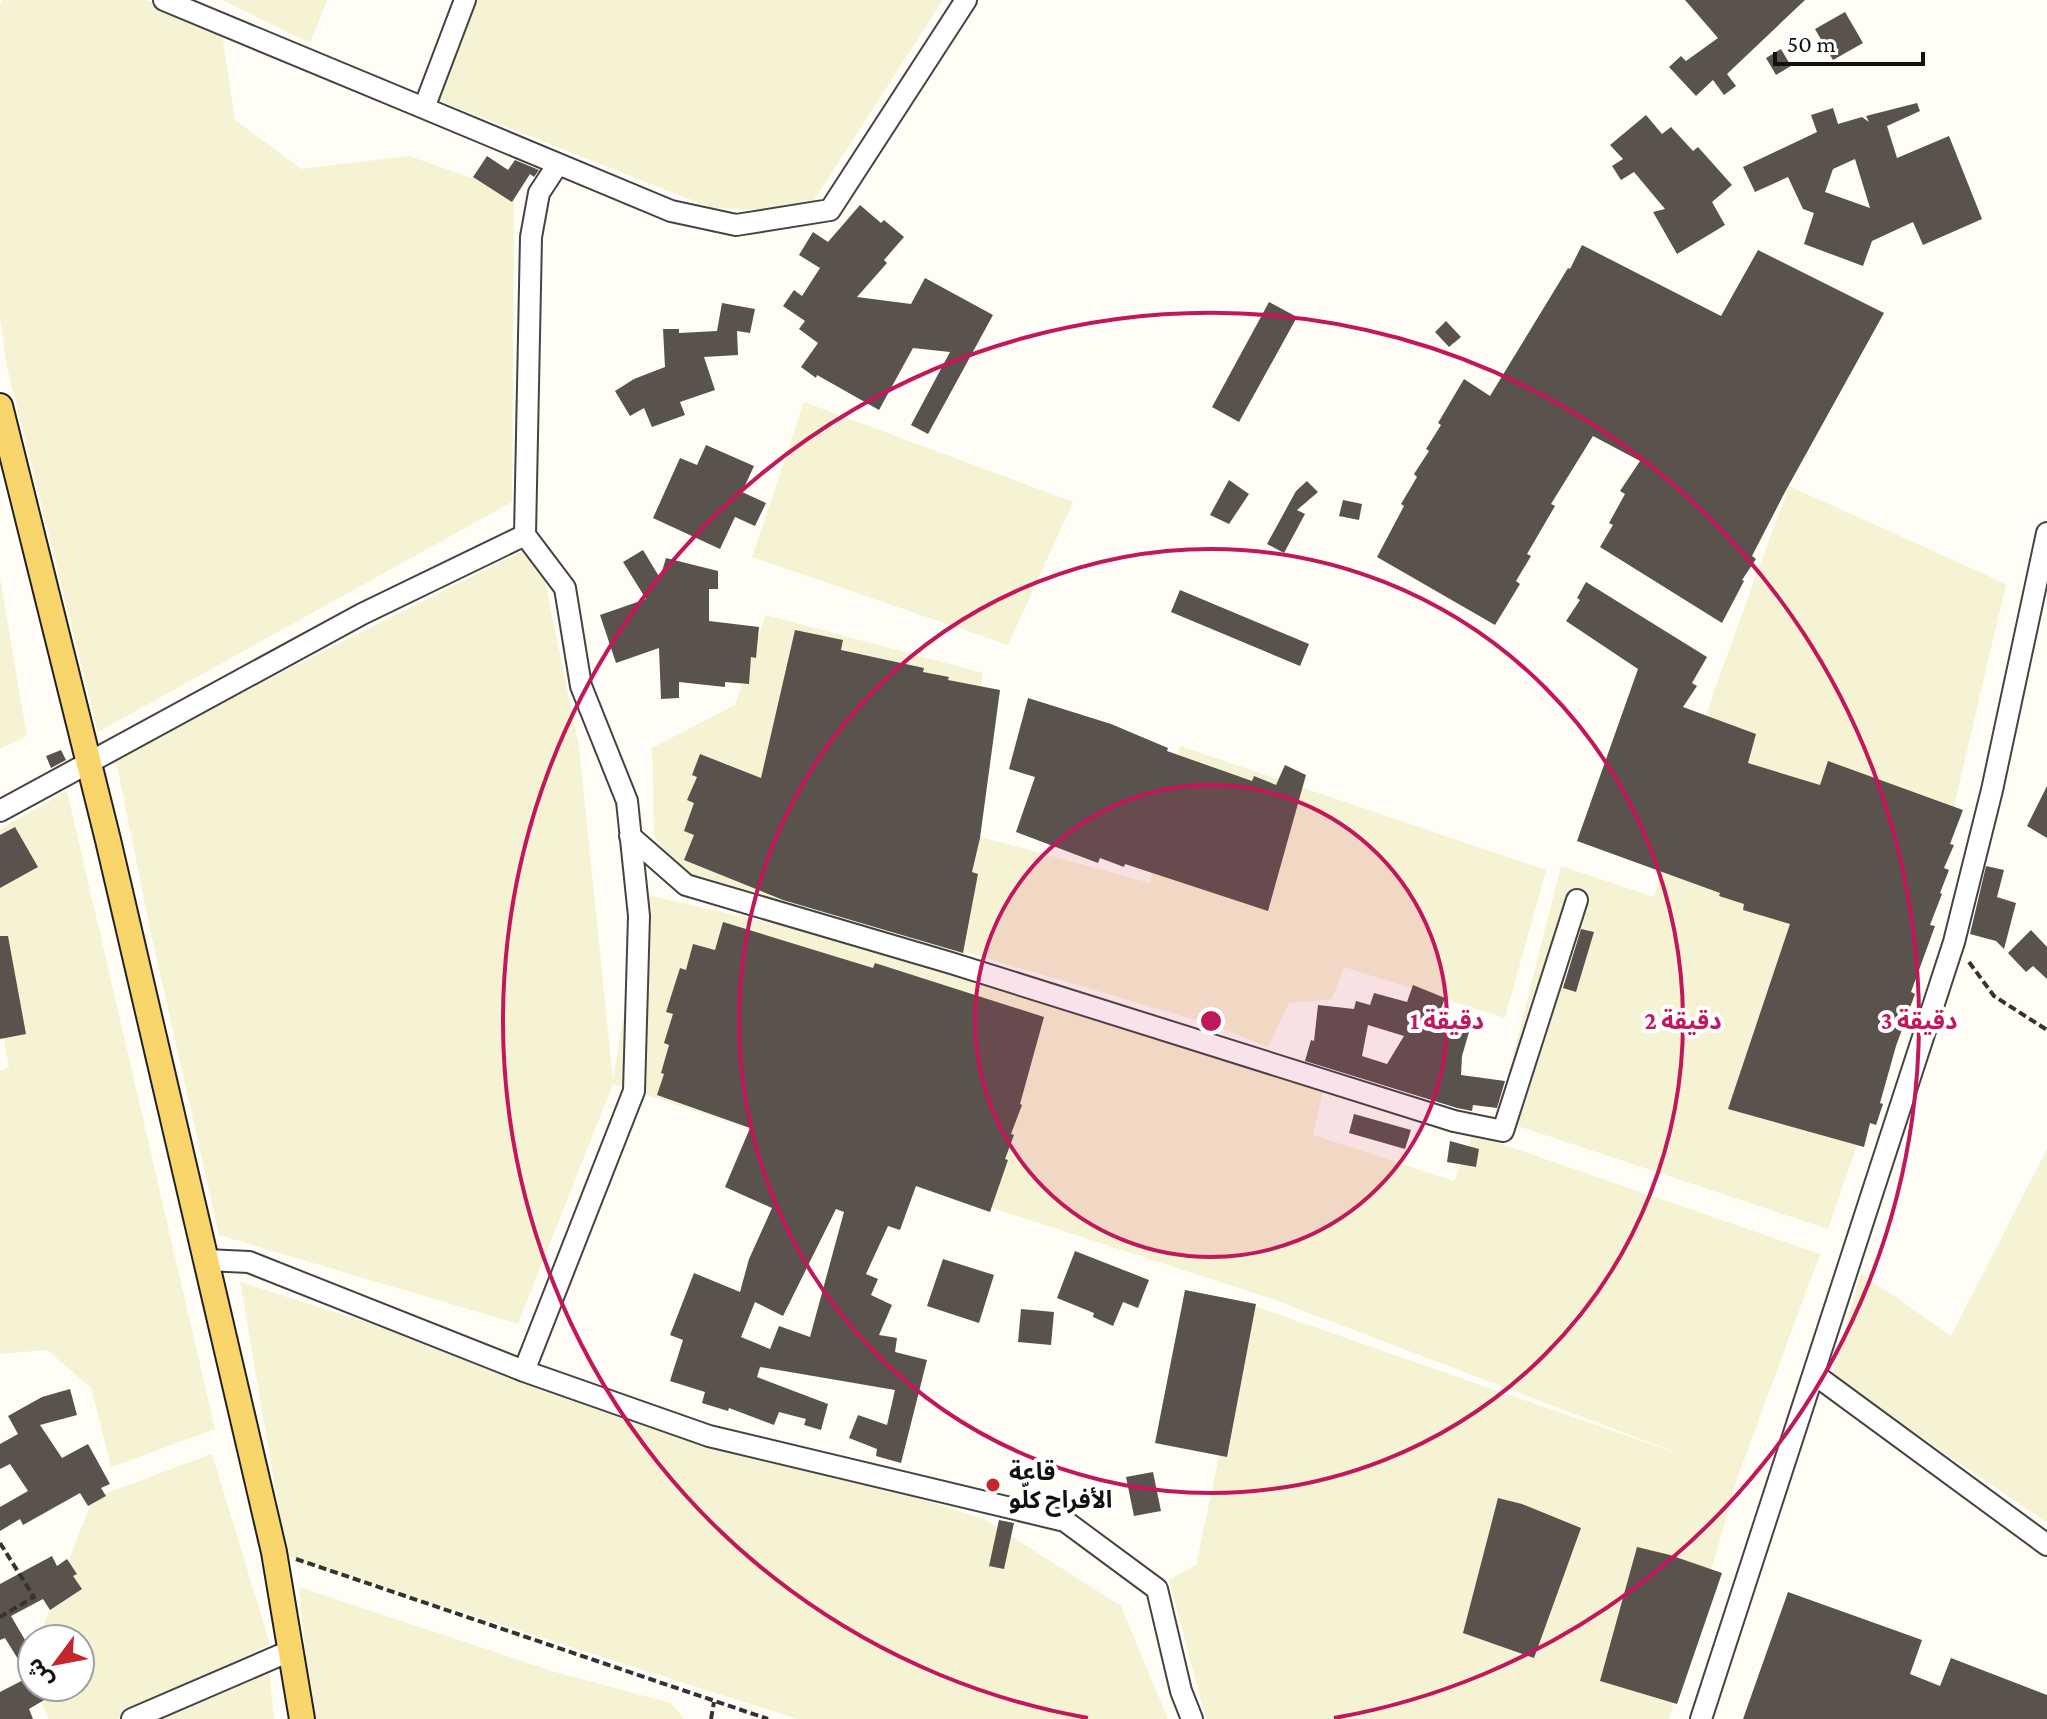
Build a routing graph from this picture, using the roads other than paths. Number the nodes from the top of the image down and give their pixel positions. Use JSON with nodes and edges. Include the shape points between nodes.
{"nodes":[{"id":1,"x":164,"y":0,"type":"edge"},
{"id":2,"x":465,"y":0,"type":"edge"},
{"id":3,"x":966,"y":0,"type":"edge"},
{"id":4,"x":424,"y":108,"type":"junction"},
{"id":5,"x":558,"y":164,"type":"junction"},
{"id":6,"x":0,"y":406,"type":"edge"},
{"id":7,"x":2047,"y":533,"type":"edge"},
{"id":8,"x":525,"y":535,"type":"junction"},
{"id":9,"x":89,"y":762,"type":"junction"},
{"id":10,"x":0,"y":811,"type":"edge"},
{"id":11,"x":630,"y":836,"type":"junction"},
{"id":12,"x":1577,"y":900,"type":"dead end"},
{"id":13,"x":206,"y":1260,"type":"junction"},
{"id":14,"x":524,"y":1371,"type":"junction"},
{"id":15,"x":1814,"y":1374,"type":"junction"},
{"id":16,"x":2047,"y":1545,"type":"edge"},
{"id":17,"x":292,"y":1650,"type":"junction"},
{"id":18,"x":132,"y":1719,"type":"edge"},
{"id":19,"x":302,"y":1719,"type":"edge"},
{"id":20,"x":1192,"y":1719,"type":"edge"},
{"id":21,"x":1701,"y":1719,"type":"edge"}],
"edges":[{"from":1,"to":4,"type":"street"},
{"from":2,"to":4,"type":"street"},
{"from":3,"to":5,"type":"street","via":[[830,210],[736,225],[671,211]]},
{"from":4,"to":5,"type":"street"},
{"from":5,"to":8,"type":"street","via":[[539,193],[531,237]]},
{"from":6,"to":9,"type":"main road"},
{"from":7,"to":15,"type":"street","via":[[1954,942]]},
{"from":8,"to":9,"type":"street","via":[[362,614]]},
{"from":8,"to":11,"type":"street","via":[[565,588],[581,686],[627,801]]},
{"from":9,"to":10,"type":"street"},
{"from":9,"to":13,"type":"main road"},
{"from":11,"to":12,"type":"street","via":[[686,885],[1454,1121],[1503,1131]]},
{"from":11,"to":14,"type":"street","via":[[639,916],[634,1091]]},
{"from":13,"to":14,"type":"street","via":[[249,1262]]},
{"from":13,"to":17,"type":"main road"},
{"from":14,"to":20,"type":"street","via":[[709,1436],[1065,1521],[1157,1589]]},
{"from":15,"to":16,"type":"street"},
{"from":15,"to":21,"type":"street"},
{"from":17,"to":18,"type":"street"},
{"from":17,"to":19,"type":"main road"}]}
